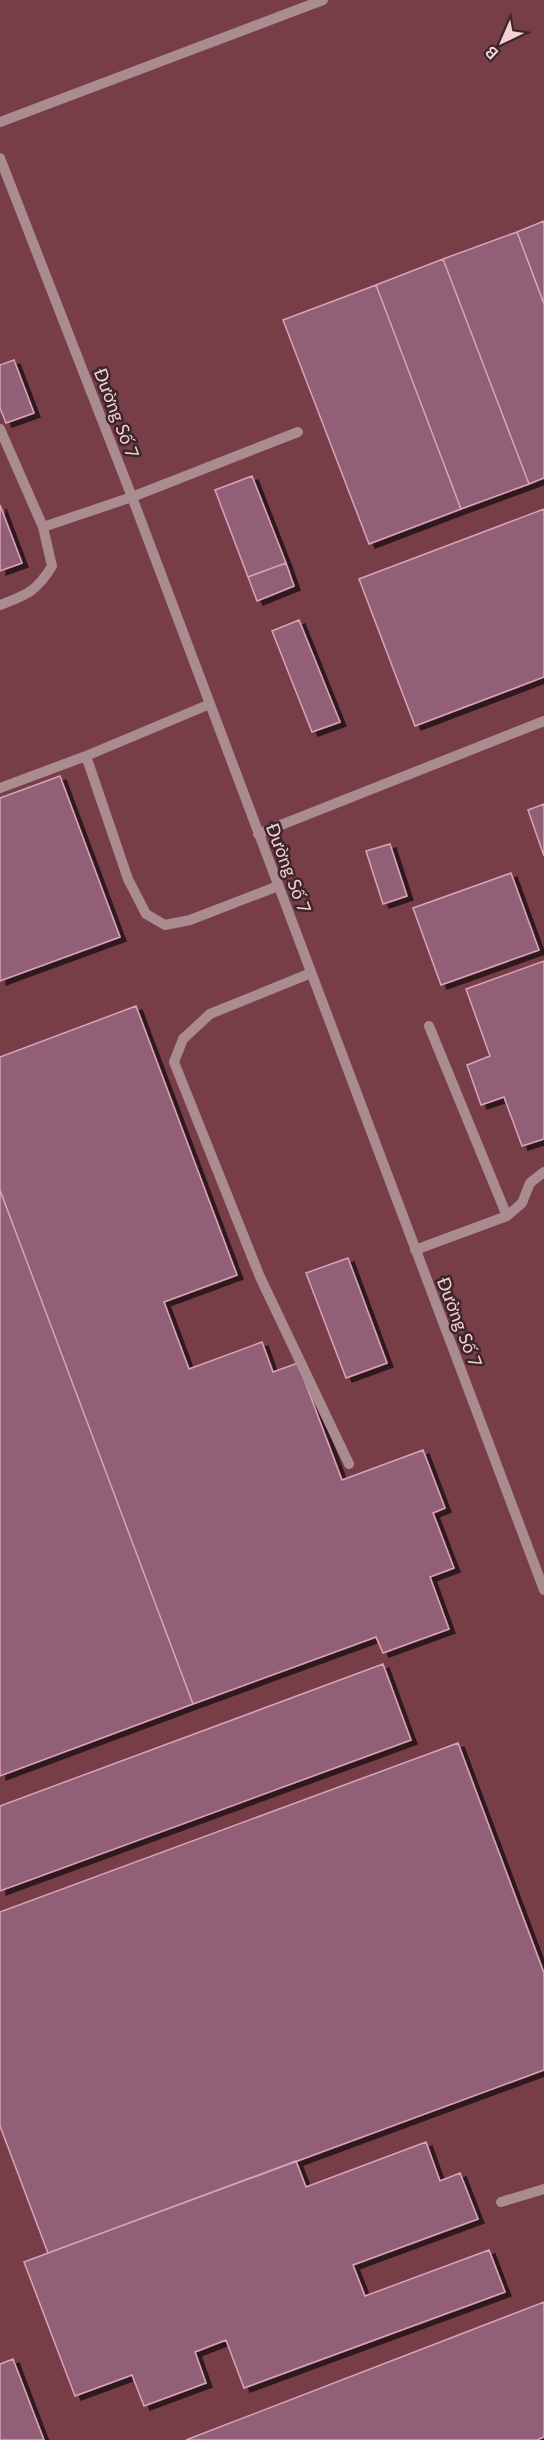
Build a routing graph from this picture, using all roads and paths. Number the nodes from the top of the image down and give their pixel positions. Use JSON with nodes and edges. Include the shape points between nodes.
{"nodes":[{"id":1,"x":323,"y":0,"type":"edge"},
{"id":2,"x":0,"y":122,"type":"edge"},
{"id":3,"x":0,"y":158,"type":"edge"},
{"id":4,"x":0,"y":429,"type":"edge"},
{"id":5,"x":298,"y":432,"type":"dead end"},
{"id":6,"x":132,"y":497,"type":"junction"},
{"id":7,"x":43,"y":527,"type":"junction"},
{"id":8,"x":0,"y":605,"type":"edge"},
{"id":9,"x":210,"y":704,"type":"junction"},
{"id":10,"x":544,"y":721,"type":"edge"},
{"id":11,"x":86,"y":756,"type":"junction"},
{"id":12,"x":0,"y":788,"type":"edge"},
{"id":13,"x":258,"y":834,"type":"junction"},
{"id":14,"x":278,"y":886,"type":"junction"},
{"id":15,"x":311,"y":973,"type":"junction"},
{"id":16,"x":429,"y":1026,"type":"dead end"},
{"id":17,"x":544,"y":1172,"type":"edge"},
{"id":18,"x":507,"y":1216,"type":"junction"},
{"id":19,"x":415,"y":1250,"type":"junction"},
{"id":20,"x":350,"y":1464,"type":"dead end"},
{"id":21,"x":544,"y":1590,"type":"edge"},
{"id":22,"x":544,"y":2189,"type":"edge"},
{"id":23,"x":501,"y":2202,"type":"dead end"}],
"edges":[{"from":1,"to":2,"type":"street"},
{"from":3,"to":6,"type":"street","name":"Đường Số 7"},
{"from":4,"to":7,"type":"street"},
{"from":5,"to":6,"type":"street"},
{"from":6,"to":7,"type":"street"},
{"from":6,"to":9,"type":"street","name":"Đường Số 7"},
{"from":7,"to":8,"type":"street","via":[[52,566],[42,582],[25,596]]},
{"from":9,"to":11,"type":"street"},
{"from":9,"to":13,"type":"street","name":"Đường Số 7"},
{"from":10,"to":13,"type":"street"},
{"from":11,"to":12,"type":"street"},
{"from":11,"to":14,"type":"street","via":[[128,879],[147,915],[165,925],[190,920]]},
{"from":13,"to":14,"type":"street","name":"Đường Số 7"},
{"from":14,"to":15,"type":"street","name":"Đường Số 7"},
{"from":15,"to":19,"type":"street","name":"Đường Số 7"},
{"from":15,"to":20,"type":"street","via":[[210,1014],[183,1039],[174,1062],[260,1277]]},
{"from":16,"to":18,"type":"street"},
{"from":17,"to":18,"type":"street","via":[[530,1183],[522,1203]]},
{"from":18,"to":19,"type":"street"},
{"from":19,"to":21,"type":"street","name":"Đường Số 7"},
{"from":22,"to":23,"type":"street"}]}
